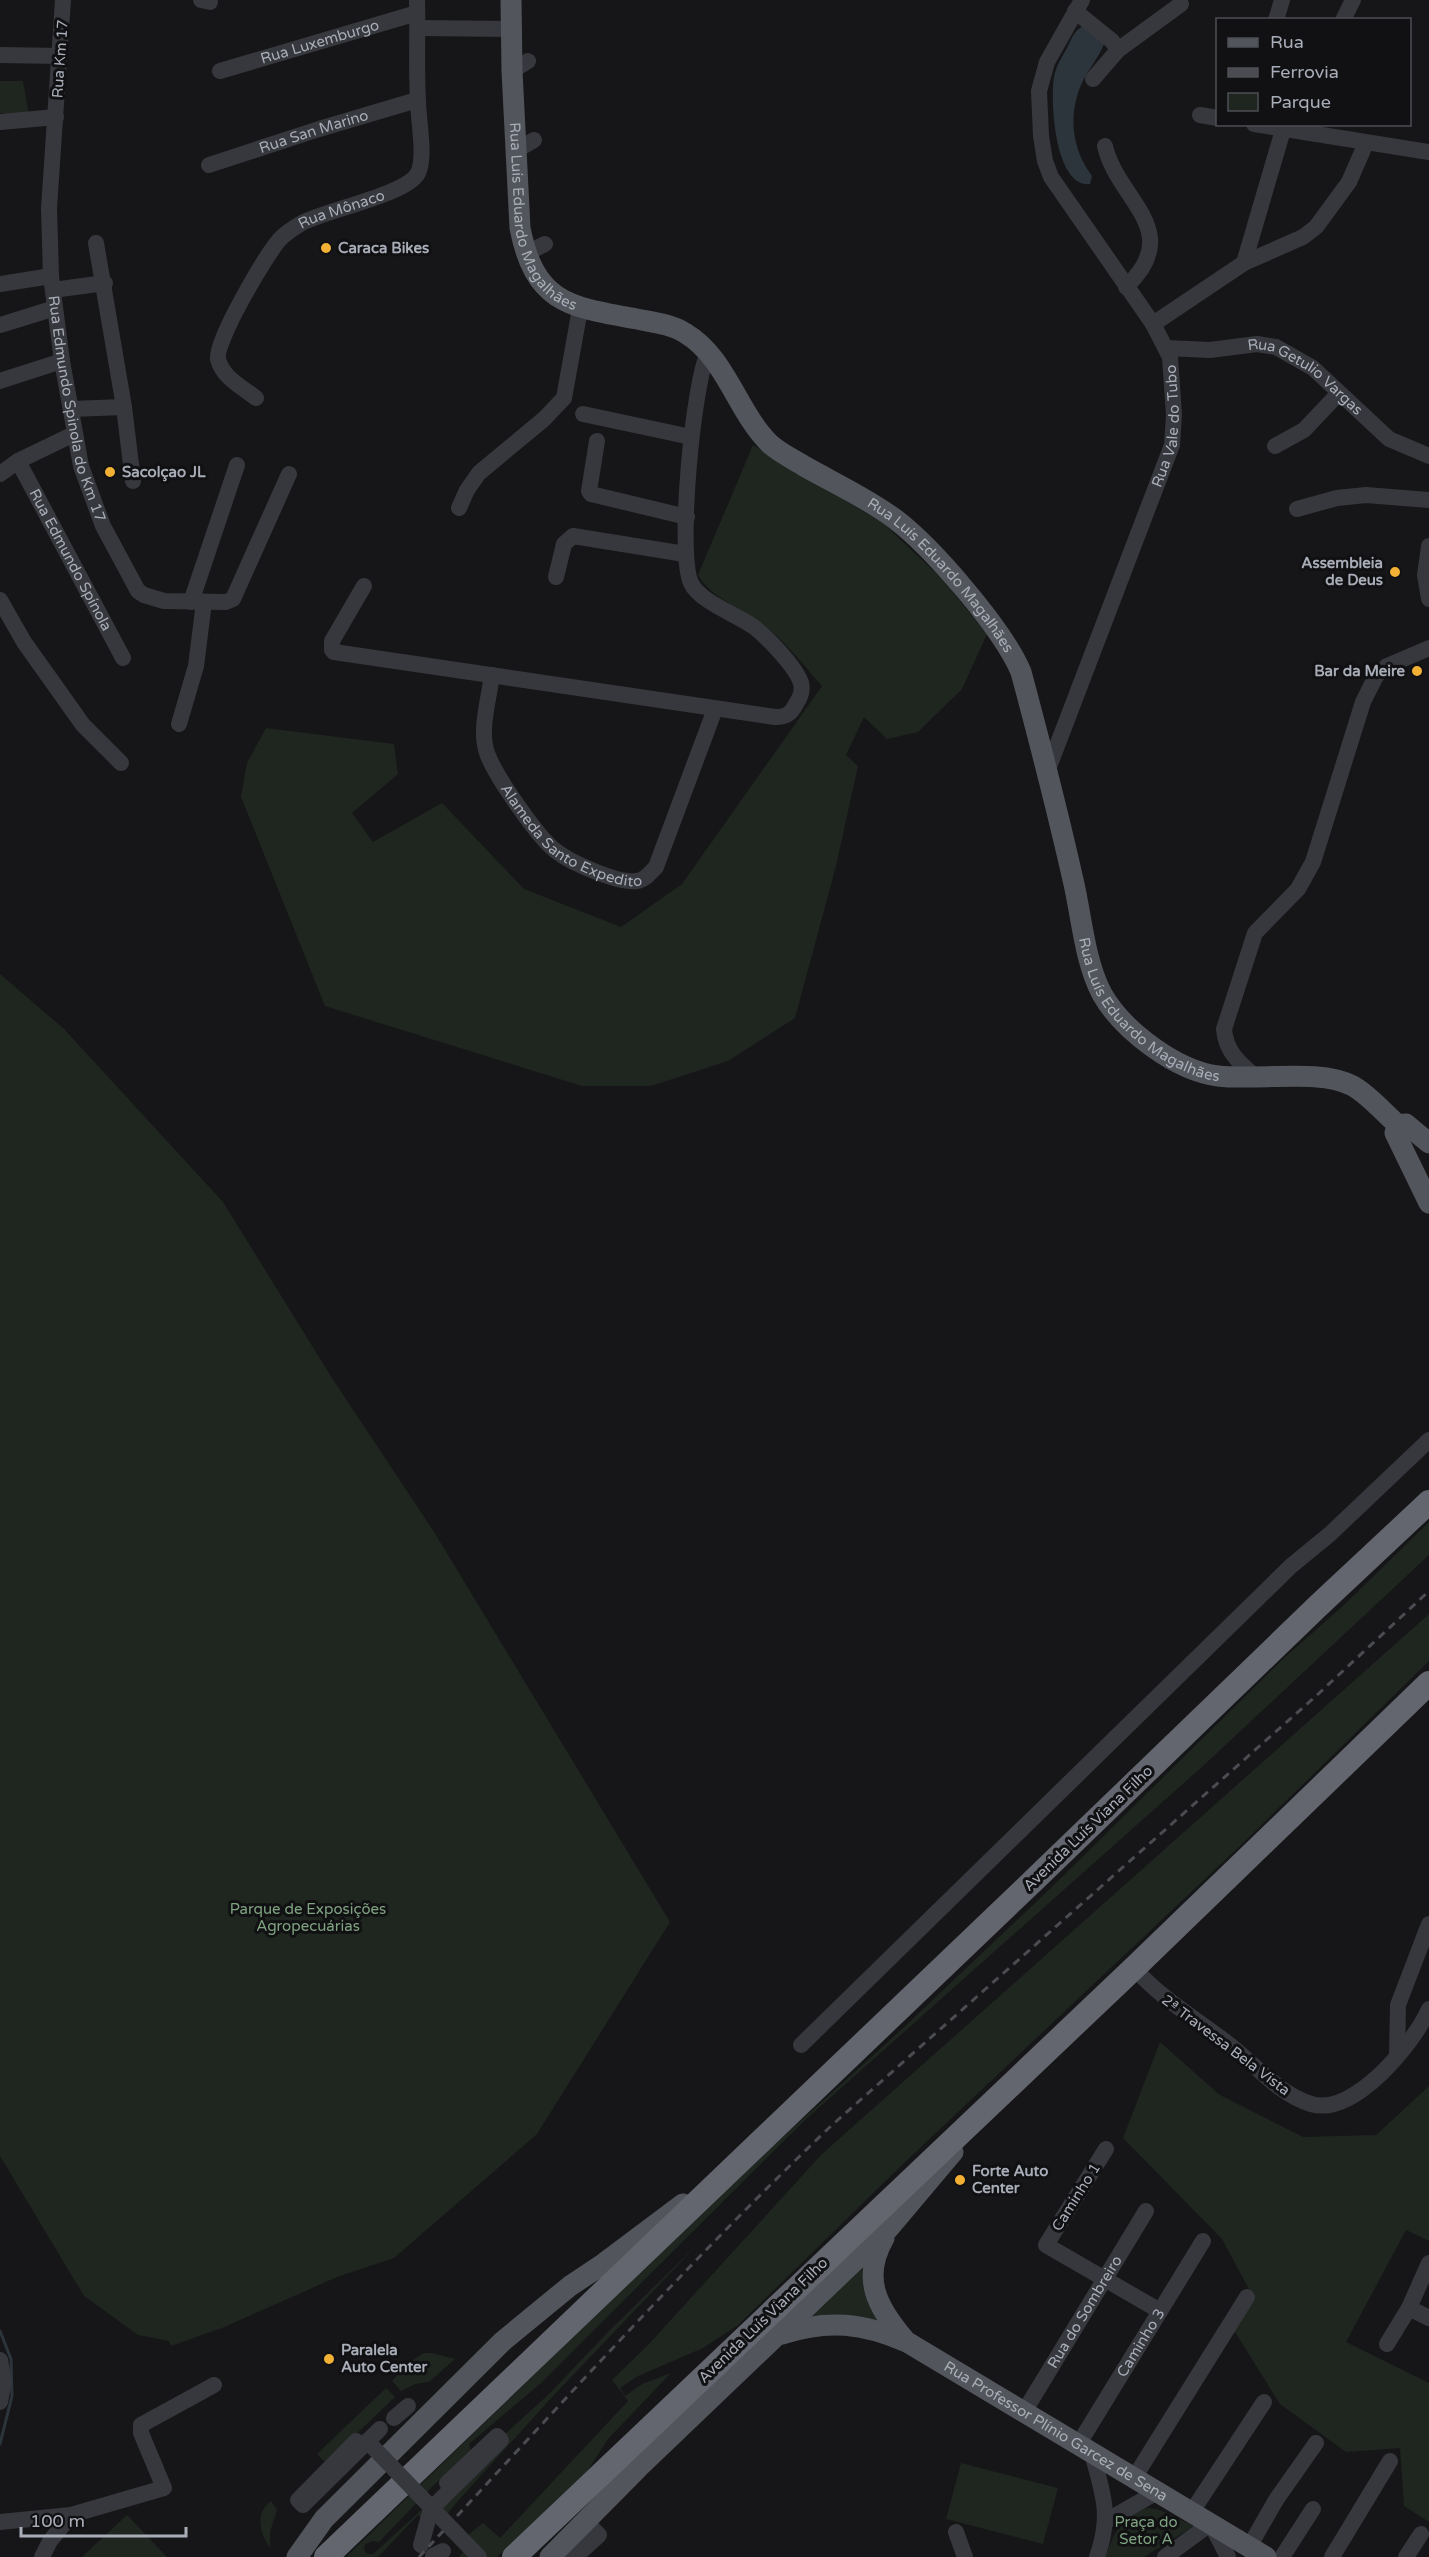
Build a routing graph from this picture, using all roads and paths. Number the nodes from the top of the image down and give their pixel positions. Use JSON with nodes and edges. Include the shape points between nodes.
{"nodes":[{"id":1,"x":63,"y":0,"type":"edge"},
{"id":2,"x":511,"y":0,"type":"edge"},
{"id":3,"x":1282,"y":0,"type":"edge"},
{"id":4,"x":1353,"y":0,"type":"edge"},
{"id":5,"x":1181,"y":4,"type":"dead end"},
{"id":6,"x":1078,"y":5,"type":"edge"},
{"id":7,"x":417,"y":14,"type":"edge"},
{"id":8,"x":1277,"y":18,"type":"edge"},
{"id":9,"x":1344,"y":18,"type":"edge"},
{"id":10,"x":511,"y":29,"type":"junction"},
{"id":11,"x":1118,"y":50,"type":"junction"},
{"id":12,"x":0,"y":56,"type":"edge"},
{"id":13,"x":60,"y":56,"type":"junction"},
{"id":14,"x":220,"y":71,"type":"dead end"},
{"id":15,"x":1092,"y":79,"type":"dead end"},
{"id":16,"x":417,"y":100,"type":"junction"},
{"id":17,"x":1200,"y":115,"type":"dead end"},
{"id":18,"x":56,"y":117,"type":"junction"},
{"id":19,"x":1216,"y":118,"type":"edge"},
{"id":20,"x":0,"y":122,"type":"edge"},
{"id":21,"x":1264,"y":126,"type":"edge"},
{"id":22,"x":1283,"y":130,"type":"junction"},
{"id":23,"x":534,"y":140,"type":"dead end"},
{"id":24,"x":1366,"y":143,"type":"junction"},
{"id":25,"x":1105,"y":146,"type":"dead end"},
{"id":26,"x":515,"y":151,"type":"junction"},
{"id":27,"x":1429,"y":152,"type":"edge"},
{"id":28,"x":209,"y":165,"type":"dead end"},
{"id":29,"x":96,"y":243,"type":"dead end"},
{"id":30,"x":545,"y":244,"type":"dead end"},
{"id":31,"x":525,"y":254,"type":"junction"},
{"id":32,"x":1244,"y":263,"type":"junction"},
{"id":33,"x":0,"y":276,"type":"edge"},
{"id":34,"x":52,"y":283,"type":"junction"},
{"id":35,"x":105,"y":283,"type":"junction"},
{"id":36,"x":0,"y":284,"type":"edge"},
{"id":37,"x":1126,"y":287,"type":"junction"},
{"id":38,"x":55,"y":308,"type":"junction"},
{"id":39,"x":580,"y":309,"type":"junction"},
{"id":40,"x":1153,"y":324,"type":"junction"},
{"id":41,"x":0,"y":326,"type":"edge"},
{"id":42,"x":1166,"y":348,"type":"junction"},
{"id":43,"x":708,"y":353,"type":"junction"},
{"id":44,"x":62,"y":361,"type":"junction"},
{"id":45,"x":0,"y":381,"type":"edge"},
{"id":46,"x":1339,"y":393,"type":"junction"},
{"id":47,"x":256,"y":398,"type":"dead end"},
{"id":48,"x":124,"y":407,"type":"junction"},
{"id":49,"x":71,"y":409,"type":"junction"},
{"id":50,"x":583,"y":414,"type":"dead end"},
{"id":51,"x":74,"y":434,"type":"junction"},
{"id":52,"x":691,"y":437,"type":"junction"},
{"id":53,"x":597,"y":441,"type":"dead end"},
{"id":54,"x":1275,"y":446,"type":"dead end"},
{"id":55,"x":1429,"y":456,"type":"edge"},
{"id":56,"x":18,"y":462,"type":"junction"},
{"id":57,"x":237,"y":465,"type":"dead end"},
{"id":58,"x":0,"y":474,"type":"edge"},
{"id":59,"x":289,"y":474,"type":"dead end"},
{"id":60,"x":133,"y":481,"type":"dead end"},
{"id":61,"x":1429,"y":500,"type":"edge"},
{"id":62,"x":459,"y":508,"type":"dead end"},
{"id":63,"x":1297,"y":509,"type":"dead end"},
{"id":64,"x":687,"y":517,"type":"junction"},
{"id":65,"x":1429,"y":546,"type":"edge"},
{"id":66,"x":685,"y":554,"type":"junction"},
{"id":67,"x":556,"y":577,"type":"dead end"},
{"id":68,"x":364,"y":585,"type":"dead end"},
{"id":69,"x":1429,"y":599,"type":"edge"},
{"id":70,"x":0,"y":600,"type":"edge"},
{"id":71,"x":198,"y":602,"type":"junction"},
{"id":72,"x":1429,"y":648,"type":"edge"},
{"id":73,"x":123,"y":658,"type":"dead end"},
{"id":74,"x":492,"y":675,"type":"junction"},
{"id":75,"x":716,"y":709,"type":"junction"},
{"id":76,"x":179,"y":724,"type":"dead end"},
{"id":77,"x":121,"y":763,"type":"dead end"},
{"id":78,"x":1047,"y":772,"type":"junction"},
{"id":79,"x":1257,"y":1078,"type":"junction"},
{"id":80,"x":1398,"y":1125,"type":"junction"},
{"id":81,"x":1429,"y":1143,"type":"edge"},
{"id":82,"x":1429,"y":1203,"type":"edge"},
{"id":83,"x":1429,"y":1440,"type":"edge"},
{"id":84,"x":1429,"y":1502,"type":"edge"},
{"id":85,"x":1429,"y":1683,"type":"edge"},
{"id":86,"x":1429,"y":1924,"type":"edge"},
{"id":87,"x":1134,"y":1968,"type":"junction"},
{"id":88,"x":1429,"y":2009,"type":"edge"},
{"id":89,"x":801,"y":2045,"type":"dead end"},
{"id":90,"x":1397,"y":2055,"type":"junction"},
{"id":91,"x":1011,"y":2083,"type":"junction"},
{"id":92,"x":1106,"y":2149,"type":"dead end"},
{"id":93,"x":748,"y":2154,"type":"junction"},
{"id":94,"x":1146,"y":2211,"type":"dead end"},
{"id":95,"x":889,"y":2228,"type":"junction"},
{"id":96,"x":1203,"y":2241,"type":"dead end"},
{"id":97,"x":1429,"y":2263,"type":"edge"},
{"id":98,"x":1104,"y":2279,"type":"junction"},
{"id":99,"x":1247,"y":2297,"type":"dead end"},
{"id":100,"x":1409,"y":2308,"type":"junction"},
{"id":101,"x":1160,"y":2311,"type":"junction"},
{"id":102,"x":1429,"y":2318,"type":"edge"},
{"id":103,"x":779,"y":2335,"type":"junction"},
{"id":104,"x":906,"y":2342,"type":"junction"},
{"id":105,"x":1387,"y":2344,"type":"dead end"},
{"id":106,"x":0,"y":2360,"type":"edge"},
{"id":107,"x":214,"y":2385,"type":"dead end"},
{"id":108,"x":0,"y":2402,"type":"edge"},
{"id":109,"x":1264,"y":2402,"type":"dead end"},
{"id":110,"x":408,"y":2406,"type":"dead end"},
{"id":111,"x":1024,"y":2412,"type":"junction"},
{"id":112,"x":394,"y":2418,"type":"dead end"},
{"id":113,"x":380,"y":2429,"type":"dead end"},
{"id":114,"x":1316,"y":2443,"type":"dead end"},
{"id":115,"x":1085,"y":2449,"type":"junction"},
{"id":116,"x":482,"y":2454,"type":"dead end"},
{"id":117,"x":1390,"y":2462,"type":"dead end"},
{"id":118,"x":1134,"y":2478,"type":"junction"},
{"id":119,"x":1157,"y":2492,"type":"junction"},
{"id":120,"x":431,"y":2509,"type":"junction"},
{"id":121,"x":1313,"y":2509,"type":"dead end"},
{"id":122,"x":1191,"y":2513,"type":"junction"},
{"id":123,"x":71,"y":2515,"type":"junction"},
{"id":124,"x":1106,"y":2520,"type":"junction"},
{"id":125,"x":0,"y":2522,"type":"edge"},
{"id":126,"x":1211,"y":2525,"type":"junction"},
{"id":127,"x":956,"y":2532,"type":"dead end"},
{"id":128,"x":1421,"y":2534,"type":"dead end"},
{"id":129,"x":592,"y":2536,"type":"dead end"},
{"id":130,"x":442,"y":2547,"type":"edge"},
{"id":131,"x":1258,"y":2552,"type":"edge"},
{"id":132,"x":42,"y":2557,"type":"edge"},
{"id":133,"x":297,"y":2557,"type":"edge"},
{"id":134,"x":326,"y":2557,"type":"edge"},
{"id":135,"x":479,"y":2557,"type":"edge"},
{"id":136,"x":514,"y":2557,"type":"edge"},
{"id":137,"x":550,"y":2557,"type":"edge"},
{"id":138,"x":563,"y":2557,"type":"edge"},
{"id":139,"x":567,"y":2557,"type":"edge"},
{"id":140,"x":575,"y":2557,"type":"edge"},
{"id":141,"x":965,"y":2557,"type":"edge"},
{"id":142,"x":1097,"y":2557,"type":"edge"},
{"id":143,"x":1165,"y":2557,"type":"edge"},
{"id":144,"x":1228,"y":2557,"type":"edge"},
{"id":145,"x":1282,"y":2557,"type":"edge"},
{"id":146,"x":1332,"y":2557,"type":"edge"},
{"id":147,"x":1406,"y":2557,"type":"edge"}],
"edges":[{"from":1,"to":13,"type":"street","name":"Rua Km 17"},
{"from":2,"to":10,"type":"main road","name":"Rua Luís Eduardo Magalhães"},
{"from":3,"to":8,"type":"street"},
{"from":4,"to":9,"type":"street"},
{"from":5,"to":11,"type":"street"},
{"from":6,"to":11,"type":"street"},
{"from":6,"to":37,"type":"street","name":"Rua Vale do Tubo","via":[[1047,62],[1038,91],[1045,161],[1051,177]]},
{"from":7,"to":10,"type":"street","name":"Rua Luxemburgo"},
{"from":7,"to":14,"type":"street","name":"Rua Luxemburgo"},
{"from":7,"to":16,"type":"street","name":"Rua Mônaco"},
{"from":10,"to":26,"type":"main road","name":"Rua Luís Eduardo Magalhães","via":[[520,66]]},
{"from":11,"to":15,"type":"street"},
{"from":12,"to":13,"type":"street"},
{"from":13,"to":18,"type":"street","name":"Rua Km 17"},
{"from":16,"to":28,"type":"street","name":"Rua San Marino"},
{"from":16,"to":47,"type":"street","name":"Rua Mônaco","via":[[421,160],[418,174],[400,188],[315,217],[289,231],[262,267],[227,328],[219,347],[221,368]]},
{"from":17,"to":19,"type":"street"},
{"from":18,"to":20,"type":"street"},
{"from":18,"to":34,"type":"street","name":"Rua Edmundo Spinola do Km 17","via":[[49,208]]},
{"from":21,"to":22,"type":"street"},
{"from":22,"to":24,"type":"street"},
{"from":22,"to":32,"type":"street"},
{"from":23,"to":26,"type":"street"},
{"from":24,"to":27,"type":"street"},
{"from":24,"to":32,"type":"street","via":[[1349,182],[1316,227],[1303,237]]},
{"from":25,"to":37,"type":"street","via":[[1113,169],[1149,225],[1148,255],[1140,274]]},
{"from":26,"to":31,"type":"main road","name":"Rua Luís Eduardo Magalhães"},
{"from":29,"to":35,"type":"street"},
{"from":30,"to":31,"type":"street"},
{"from":31,"to":39,"type":"main road","name":"Rua Luís Eduardo Magalhães","via":[[548,293]]},
{"from":32,"to":40,"type":"street"},
{"from":33,"to":36,"type":"street"},
{"from":34,"to":35,"type":"street"},
{"from":34,"to":36,"type":"street"},
{"from":34,"to":38,"type":"street","name":"Rua Edmundo Spinola do Km 17"},
{"from":35,"to":48,"type":"street"},
{"from":37,"to":40,"type":"street","name":"Rua Vale do Tubo"},
{"from":38,"to":41,"type":"street"},
{"from":38,"to":44,"type":"street","name":"Rua Edmundo Spinola do Km 17"},
{"from":39,"to":43,"type":"main road","name":"Rua Luís Eduardo Magalhães","via":[[656,322],[684,333]]},
{"from":39,"to":62,"type":"street","via":[[564,398],[479,473]]},
{"from":40,"to":42,"type":"street","name":"Rua Vale do Tubo"},
{"from":42,"to":46,"type":"street","name":"Rua Getulio Vargas","via":[[1210,350],[1257,344],[1276,347],[1313,368]]},
{"from":42,"to":78,"type":"street","name":"Rua Vale do Tubo","via":[[1173,395],[1172,445]]},
{"from":43,"to":52,"type":"street","via":[[702,365]]},
{"from":43,"to":78,"type":"main road","name":"Rua Luís Eduardo Magalhães","via":[[770,443],[895,519],[947,570],[1015,657]]},
{"from":44,"to":45,"type":"street"},
{"from":44,"to":49,"type":"street","name":"Rua Edmundo Spinola do Km 17"},
{"from":46,"to":54,"type":"street","via":[[1304,430]]},
{"from":46,"to":55,"type":"street","name":"Rua Getulio Vargas","via":[[1389,439]]},
{"from":48,"to":49,"type":"street"},
{"from":48,"to":60,"type":"street"},
{"from":49,"to":51,"type":"street","name":"Rua Edmundo Spinola do Km 17"},
{"from":50,"to":52,"type":"street"},
{"from":51,"to":56,"type":"street"},
{"from":51,"to":71,"type":"street","name":"Rua Edmundo Spinola do Km 17","via":[[103,526],[132,582],[144,595],[164,601]]},
{"from":52,"to":64,"type":"street"},
{"from":53,"to":64,"type":"street","via":[[591,494]]},
{"from":56,"to":58,"type":"street"},
{"from":56,"to":73,"type":"street","name":"Rua Edmundo Spínola"},
{"from":57,"to":71,"type":"street"},
{"from":59,"to":71,"type":"street","name":"Rua Edmundo Spinola do Km 17","via":[[235,596],[226,602]]},
{"from":61,"to":63,"type":"street","via":[[1366,495]]},
{"from":64,"to":66,"type":"street"},
{"from":65,"to":69,"type":"street","via":[[1425,575]]},
{"from":66,"to":67,"type":"street","via":[[573,536],[564,544]]},
{"from":66,"to":75,"type":"street","via":[[687,573],[696,591],[760,633],[801,683],[801,696],[791,713],[783,717]]},
{"from":68,"to":74,"type":"street","via":[[332,641],[334,652]]},
{"from":70,"to":77,"type":"street","via":[[24,642],[83,725]]},
{"from":71,"to":76,"type":"street","via":[[196,666]]},
{"from":72,"to":79,"type":"street","via":[[1387,666],[1376,676],[1363,702],[1309,869],[1298,889],[1255,933],[1224,1029],[1232,1056]]},
{"from":74,"to":75,"type":"street"},
{"from":74,"to":75,"type":"street","name":"Alameda Santo Expedito","via":[[486,752],[526,816],[557,852],[612,877],[636,881],[656,867]]},
{"from":78,"to":79,"type":"main road","name":"Rua Luís Eduardo Magalhães","via":[[1095,980],[1112,1009],[1143,1040],[1188,1068],[1219,1076]]},
{"from":79,"to":80,"type":"main road","name":"Rua Luís Eduardo Magalhães","via":[[1321,1076],[1341,1080],[1355,1087]]},
{"from":80,"to":81,"type":"main road","name":"Rua Luís Eduardo Magalhães","via":[[1406,1124]]},
{"from":80,"to":82,"type":"main road","via":[[1395,1132],[1400,1147]]},
{"from":83,"to":89,"type":"street","via":[[1291,1566]]},
{"from":84,"to":93,"type":"highway","name":"Avenida Luís Viana Filho"},
{"from":85,"to":87,"type":"highway","name":"Avenida Luís Viana Filho"},
{"from":86,"to":90,"type":"street","via":[[1398,2005]]},
{"from":87,"to":90,"type":"street","name":"2ª Travessa Bela Vista","via":[[1160,1995],[1283,2090],[1312,2105],[1326,2105],[1350,2096],[1376,2079]]},
{"from":87,"to":91,"type":"highway","name":"Avenida Luís Viana Filho"},
{"from":88,"to":90,"type":"street","name":"2ª Travessa Bela Vista","via":[[1410,2043]]},
{"from":91,"to":95,"type":"main road","name":"Avenida Luís Viana Filho"},
{"from":91,"to":136,"type":"highway","name":"Avenida Luís Viana Filho"},
{"from":92,"to":98,"type":"street","name":"Caminho 1","via":[[1046,2245]]},
{"from":93,"to":133,"type":"main road","name":"Avenida Luís Viana Filho","via":[[503,2340],[324,2519]]},
{"from":93,"to":134,"type":"highway","name":"Avenida Luís Viana Filho"},
{"from":94,"to":98,"type":"street","name":"Rua do Sombreiro"},
{"from":95,"to":103,"type":"main road","name":"Avenida Luís Viana Filho"},
{"from":95,"to":104,"type":"main road","name":"Rua Professor Plínio Garcez de Sena","via":[[878,2248],[873,2282],[887,2319]]},
{"from":96,"to":101,"type":"street","name":"Caminho 3"},
{"from":97,"to":100,"type":"street"},
{"from":98,"to":101,"type":"street"},
{"from":98,"to":111,"type":"street","name":"Rua do Sombreiro"},
{"from":99,"to":118,"type":"street"},
{"from":100,"to":102,"type":"street"},
{"from":100,"to":105,"type":"street"},
{"from":101,"to":115,"type":"street","name":"Caminho 3"},
{"from":103,"to":104,"type":"main road","name":"Rua Professor Plínio Garcez de Sena","via":[[839,2324],[865,2326]]},
{"from":103,"to":137,"type":"main road","name":"Avenida Luís Viana Filho"},
{"from":104,"to":111,"type":"main road","name":"Rua Professor Plínio Garcez de Sena"},
{"from":106,"to":108,"type":"street","via":[[4,2381]]},
{"from":107,"to":123,"type":"street","via":[[141,2425],[164,2488]]},
{"from":109,"to":122,"type":"street"},
{"from":110,"to":112,"type":"street"},
{"from":111,"to":115,"type":"main road","name":"Rua Professor Plínio Garcez de Sena"},
{"from":113,"to":120,"type":"street","bridge":true,"via":[[362,2441]]},
{"from":114,"to":131,"type":"street","via":[[1276,2500]]},
{"from":115,"to":118,"type":"main road","name":"Rua Professor Plínio Garcez de Sena"},
{"from":115,"to":124,"type":"street","via":[[1104,2499]]},
{"from":116,"to":120,"type":"street","via":[[450,2486],[447,2483],[497,2436],[501,2440]]},
{"from":117,"to":146,"type":"street"},
{"from":118,"to":119,"type":"main road","name":"Rua Professor Plínio Garcez de Sena"},
{"from":119,"to":122,"type":"main road","name":"Rua Professor Plínio Garcez de Sena"},
{"from":119,"to":124,"type":"street"},
{"from":120,"to":130,"type":"street","bridge":true},
{"from":120,"to":130,"type":"street"},
{"from":121,"to":145,"type":"street"},
{"from":122,"to":126,"type":"main road","name":"Rua Professor Plínio Garcez de Sena"},
{"from":123,"to":125,"type":"street"},
{"from":123,"to":132,"type":"street"},
{"from":124,"to":142,"type":"street"},
{"from":126,"to":131,"type":"main road","name":"Rua Professor Plínio Garcez de Sena"},
{"from":126,"to":143,"type":"street"},
{"from":126,"to":144,"type":"street"},
{"from":127,"to":141,"type":"street"},
{"from":128,"to":147,"type":"street"},
{"from":129,"to":139,"type":"street"},
{"from":130,"to":135,"type":"street","bridge":true},
{"from":138,"to":140,"type":"street","via":[[593,2529],[599,2535]]}]}
